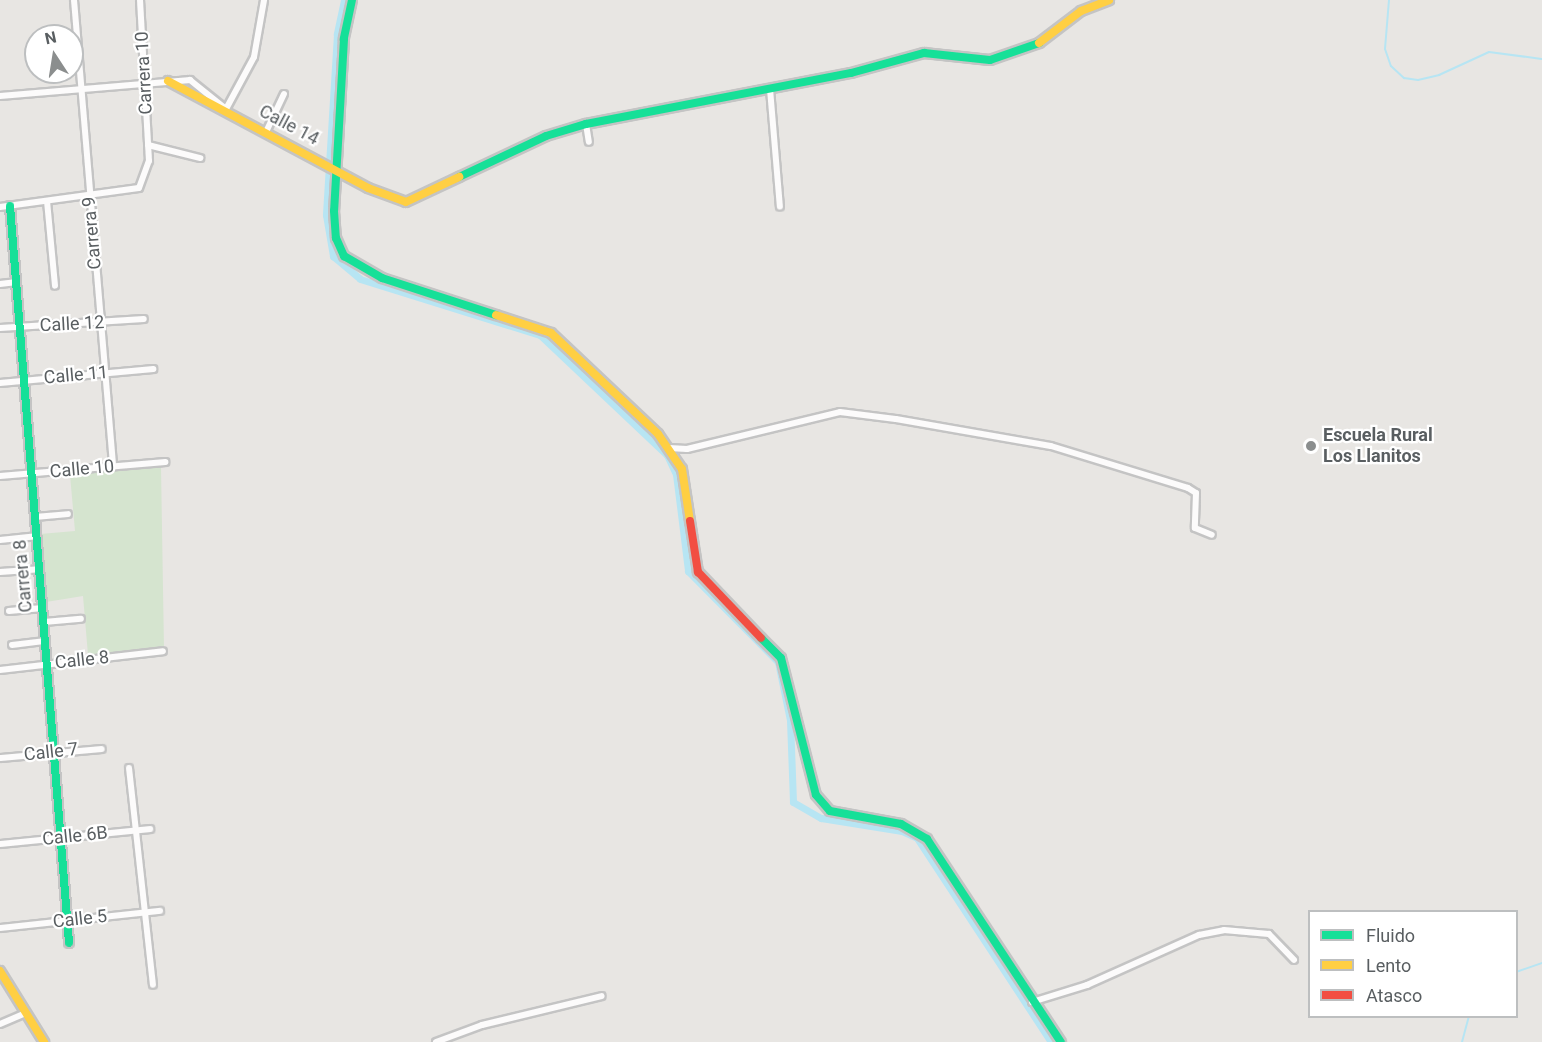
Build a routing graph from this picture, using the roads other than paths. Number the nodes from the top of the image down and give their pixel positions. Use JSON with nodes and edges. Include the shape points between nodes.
{"nodes":[{"id":1,"x":74,"y":0,"type":"edge"},
{"id":2,"x":140,"y":0,"type":"edge"},
{"id":3,"x":264,"y":0,"type":"edge"},
{"id":4,"x":352,"y":0,"type":"edge"},
{"id":5,"x":1109,"y":0,"type":"edge"},
{"id":6,"x":168,"y":81,"type":"joint"},
{"id":7,"x":144,"y":83,"type":"junction"},
{"id":8,"x":81,"y":87,"type":"junction"},
{"id":9,"x":770,"y":89,"type":"junction"},
{"id":10,"x":284,"y":94,"type":"dead end"},
{"id":11,"x":0,"y":96,"type":"edge"},
{"id":12,"x":226,"y":110,"type":"junction"},
{"id":13,"x":586,"y":124,"type":"junction"},
{"id":14,"x":266,"y":132,"type":"junction"},
{"id":15,"x":589,"y":142,"type":"dead end"},
{"id":16,"x":148,"y":146,"type":"junction"},
{"id":17,"x":200,"y":158,"type":"dead end"},
{"id":18,"x":337,"y":170,"type":"junction"},
{"id":19,"x":89,"y":195,"type":"junction"},
{"id":20,"x":48,"y":201,"type":"junction"},
{"id":21,"x":5,"y":206,"type":"edge"},
{"id":22,"x":780,"y":207,"type":"dead end"},
{"id":23,"x":17,"y":282,"type":"junction"},
{"id":24,"x":0,"y":284,"type":"edge"},
{"id":25,"x":55,"y":286,"type":"dead end"},
{"id":26,"x":144,"y":319,"type":"dead end"},
{"id":27,"x":100,"y":323,"type":"junction"},
{"id":28,"x":22,"y":326,"type":"junction"},
{"id":29,"x":0,"y":328,"type":"edge"},
{"id":30,"x":153,"y":369,"type":"dead end"},
{"id":31,"x":104,"y":373,"type":"junction"},
{"id":32,"x":25,"y":380,"type":"junction"},
{"id":33,"x":0,"y":383,"type":"edge"},
{"id":34,"x":669,"y":448,"type":"junction"},
{"id":35,"x":165,"y":462,"type":"dead end"},
{"id":36,"x":112,"y":466,"type":"junction"},
{"id":37,"x":32,"y":473,"type":"junction"},
{"id":38,"x":0,"y":476,"type":"edge"},
{"id":39,"x":68,"y":514,"type":"dead end"},
{"id":40,"x":35,"y":517,"type":"junction"},
{"id":41,"x":1212,"y":535,"type":"dead end"},
{"id":42,"x":36,"y":536,"type":"junction"},
{"id":43,"x":0,"y":540,"type":"edge"},
{"id":44,"x":39,"y":568,"type":"junction"},
{"id":45,"x":0,"y":572,"type":"edge"},
{"id":46,"x":43,"y":608,"type":"junction"},
{"id":47,"x":9,"y":611,"type":"dead end"},
{"id":48,"x":81,"y":619,"type":"dead end"},
{"id":49,"x":44,"y":622,"type":"junction"},
{"id":50,"x":46,"y":642,"type":"junction"},
{"id":51,"x":12,"y":645,"type":"dead end"},
{"id":52,"x":163,"y":651,"type":"dead end"},
{"id":53,"x":48,"y":664,"type":"junction"},
{"id":54,"x":0,"y":670,"type":"edge"},
{"id":55,"x":102,"y":749,"type":"dead end"},
{"id":56,"x":54,"y":751,"type":"junction"},
{"id":57,"x":0,"y":758,"type":"edge"},
{"id":58,"x":129,"y":768,"type":"dead end"},
{"id":59,"x":150,"y":829,"type":"dead end"},
{"id":60,"x":136,"y":830,"type":"junction"},
{"id":61,"x":61,"y":838,"type":"junction"},
{"id":62,"x":0,"y":844,"type":"edge"},
{"id":63,"x":160,"y":911,"type":"dead end"},
{"id":64,"x":145,"y":913,"type":"junction"},
{"id":65,"x":66,"y":920,"type":"junction"},
{"id":66,"x":0,"y":928,"type":"edge"},
{"id":67,"x":69,"y":943,"type":"dead end"},
{"id":68,"x":1294,"y":960,"type":"dead end"},
{"id":69,"x":0,"y":971,"type":"edge"},
{"id":70,"x":153,"y":985,"type":"dead end"},
{"id":71,"x":602,"y":996,"type":"dead end"},
{"id":72,"x":1032,"y":1002,"type":"junction"},
{"id":73,"x":26,"y":1013,"type":"junction"},
{"id":74,"x":0,"y":1024,"type":"edge"},
{"id":75,"x":44,"y":1042,"type":"edge"},
{"id":76,"x":436,"y":1042,"type":"edge"},
{"id":77,"x":1062,"y":1042,"type":"edge"}],
"edges":[{"from":1,"to":8,"type":"street","name":"Carrera 9"},
{"from":2,"to":7,"type":"street","name":"Carrera 10"},
{"from":3,"to":12,"type":"street","via":[[254,57]]},
{"from":4,"to":18,"type":"street","via":[[344,39]]},
{"from":5,"to":9,"type":"street","name":"Calle 14","via":[[1081,11],[1040,44],[998,59],[924,53]]},
{"from":6,"to":7,"type":"street","name":"Calle 14"},
{"from":6,"to":12,"type":"street","name":"Calle 14"},
{"from":7,"to":8,"type":"street","name":"Calle 14"},
{"from":7,"to":16,"type":"street","name":"Carrera 10"},
{"from":8,"to":11,"type":"street","name":"Calle 14"},
{"from":8,"to":19,"type":"street","name":"Carrera 9"},
{"from":9,"to":13,"type":"street","name":"Calle 14"},
{"from":9,"to":22,"type":"street"},
{"from":10,"to":14,"type":"street"},
{"from":12,"to":14,"type":"street","name":"Calle 14"},
{"from":13,"to":15,"type":"street"},
{"from":13,"to":18,"type":"street","name":"Calle 14","via":[[536,141],[406,202]]},
{"from":14,"to":18,"type":"street","name":"Calle 14"},
{"from":16,"to":17,"type":"street"},
{"from":16,"to":19,"type":"street","name":"Carrera 10","via":[[147,169],[139,188]]},
{"from":18,"to":34,"type":"street","via":[[336,238],[351,264],[551,333]]},
{"from":19,"to":20,"type":"street"},
{"from":19,"to":27,"type":"street","name":"Carrera 9"},
{"from":20,"to":21,"type":"street"},
{"from":20,"to":25,"type":"street"},
{"from":21,"to":23,"type":"street","name":"Carrera 8"},
{"from":23,"to":24,"type":"street"},
{"from":23,"to":28,"type":"street","name":"Carrera 8"},
{"from":26,"to":27,"type":"street","name":"Calle 12"},
{"from":27,"to":28,"type":"street","name":"Calle 12"},
{"from":27,"to":31,"type":"street","name":"Carrera 9"},
{"from":28,"to":29,"type":"street","name":"Calle 12"},
{"from":28,"to":32,"type":"street","name":"Carrera 8"},
{"from":30,"to":31,"type":"street","name":"Calle 11"},
{"from":31,"to":32,"type":"street","name":"Calle 11"},
{"from":31,"to":36,"type":"street","name":"Carrera 9"},
{"from":32,"to":33,"type":"street","name":"Calle 11"},
{"from":32,"to":37,"type":"street","name":"Carrera 8"},
{"from":34,"to":41,"type":"street","via":[[687,449],[840,412],[896,419],[1051,446],[1188,488],[1196,493],[1195,528]]},
{"from":34,"to":72,"type":"street","via":[[684,475],[698,572],[781,658],[807,774],[816,795],[830,811],[901,824],[927,839]]},
{"from":35,"to":36,"type":"street","name":"Calle 10"},
{"from":36,"to":37,"type":"street","name":"Calle 10"},
{"from":37,"to":38,"type":"street","name":"Calle 10"},
{"from":37,"to":40,"type":"street","name":"Carrera 8"},
{"from":39,"to":40,"type":"street"},
{"from":40,"to":42,"type":"street","name":"Carrera 8"},
{"from":42,"to":43,"type":"street"},
{"from":42,"to":44,"type":"street","name":"Carrera 8"},
{"from":44,"to":45,"type":"street"},
{"from":44,"to":46,"type":"street","name":"Carrera 8"},
{"from":46,"to":47,"type":"street"},
{"from":46,"to":49,"type":"street","name":"Carrera 8"},
{"from":48,"to":49,"type":"street"},
{"from":49,"to":50,"type":"street","name":"Carrera 8"},
{"from":50,"to":51,"type":"street"},
{"from":50,"to":53,"type":"street","name":"Carrera 8"},
{"from":52,"to":53,"type":"street","name":"Calle 8"},
{"from":53,"to":54,"type":"street","name":"Calle 8"},
{"from":53,"to":56,"type":"street","name":"Carrera 8"},
{"from":55,"to":56,"type":"street","name":"Calle 7"},
{"from":56,"to":57,"type":"street","name":"Calle 7"},
{"from":56,"to":61,"type":"street","name":"Carrera 8"},
{"from":58,"to":60,"type":"street"},
{"from":59,"to":60,"type":"street","name":"Calle 6B"},
{"from":60,"to":61,"type":"street","name":"Calle 6B"},
{"from":60,"to":64,"type":"street"},
{"from":61,"to":62,"type":"street","name":"Calle 6B"},
{"from":61,"to":65,"type":"street","name":"Carrera 8"},
{"from":63,"to":64,"type":"street","name":"Calle 5"},
{"from":64,"to":65,"type":"street","name":"Calle 5"},
{"from":64,"to":70,"type":"street"},
{"from":65,"to":66,"type":"street","name":"Calle 5"},
{"from":65,"to":67,"type":"street","name":"Carrera 8"},
{"from":68,"to":72,"type":"street","via":[[1269,934],[1224,930],[1199,935],[1087,986]]},
{"from":69,"to":73,"type":"street"},
{"from":71,"to":76,"type":"street","via":[[482,1025]]},
{"from":72,"to":77,"type":"street"},
{"from":73,"to":74,"type":"street"},
{"from":73,"to":75,"type":"street"}]}
